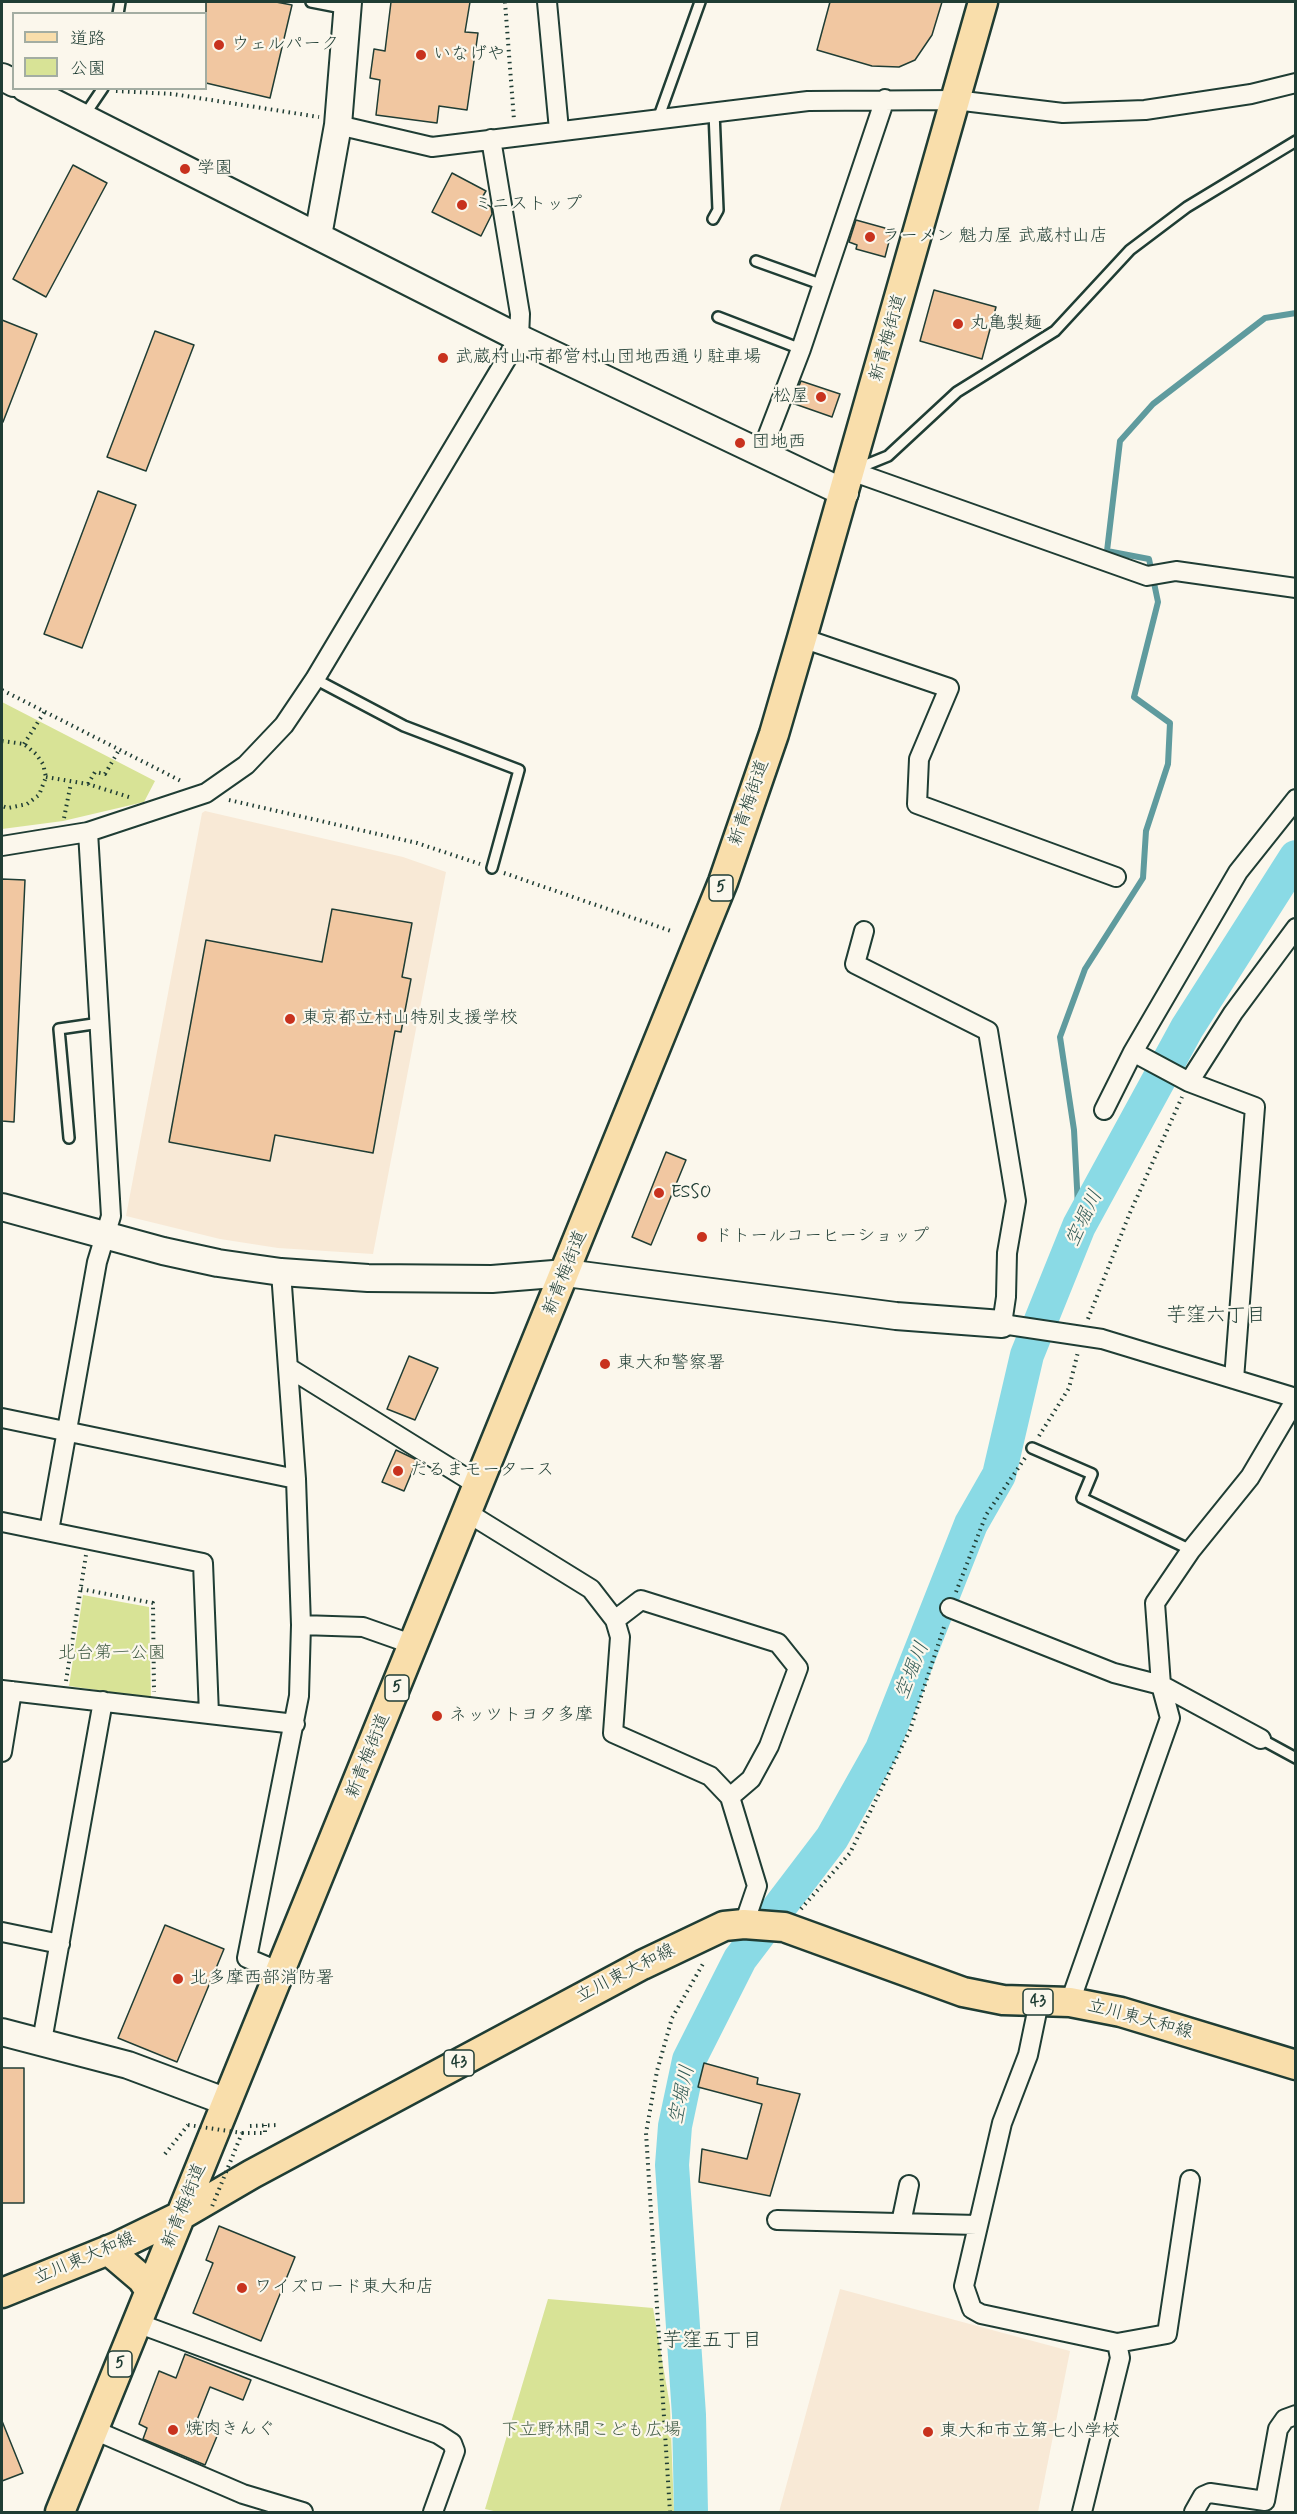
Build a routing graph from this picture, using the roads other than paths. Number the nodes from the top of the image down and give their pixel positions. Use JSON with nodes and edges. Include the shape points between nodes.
{"nodes":[{"id":1,"x":311,"y":2,"type":"edge"},
{"id":2,"x":547,"y":2,"type":"edge"},
{"id":3,"x":700,"y":2,"type":"edge"},
{"id":4,"x":983,"y":2,"type":"edge"},
{"id":5,"x":348,"y":5,"type":"edge"},
{"id":6,"x":1296,"y":83,"type":"edge"},
{"id":7,"x":28,"y":90,"type":"edge"},
{"id":8,"x":102,"y":90,"type":"edge"},
{"id":9,"x":885,"y":99,"type":"junction"},
{"id":10,"x":955,"y":100,"type":"junction"},
{"id":11,"x":714,"y":112,"type":"junction"},
{"id":12,"x":83,"y":118,"type":"junction"},
{"id":13,"x":658,"y":119,"type":"junction"},
{"id":14,"x":338,"y":123,"type":"junction"},
{"id":15,"x":560,"y":130,"type":"junction"},
{"id":16,"x":491,"y":139,"type":"junction"},
{"id":17,"x":1296,"y":141,"type":"edge"},
{"id":18,"x":713,"y":219,"type":"dead end"},
{"id":19,"x":318,"y":236,"type":"junction"},
{"id":20,"x":756,"y":261,"type":"dead end"},
{"id":21,"x":823,"y":285,"type":"junction"},
{"id":22,"x":718,"y":317,"type":"dead end"},
{"id":23,"x":519,"y":338,"type":"junction"},
{"id":24,"x":801,"y":349,"type":"junction"},
{"id":25,"x":761,"y":453,"type":"junction"},
{"id":26,"x":848,"y":482,"type":"junction"},
{"id":27,"x":1296,"y":588,"type":"edge"},
{"id":28,"x":802,"y":638,"type":"junction"},
{"id":29,"x":315,"y":679,"type":"junction"},
{"id":30,"x":1296,"y":799,"type":"edge"},
{"id":31,"x":88,"y":832,"type":"junction"},
{"id":32,"x":2,"y":846,"type":"edge"},
{"id":33,"x":492,"y":868,"type":"road end"},
{"id":34,"x":1116,"y":877,"type":"dead end"},
{"id":35,"x":1296,"y":928,"type":"edge"},
{"id":36,"x":864,"y":931,"type":"dead end"},
{"id":37,"x":100,"y":1023,"type":"junction"},
{"id":38,"x":1133,"y":1052,"type":"junction"},
{"id":39,"x":1189,"y":1082,"type":"junction"},
{"id":40,"x":1104,"y":1110,"type":"dead end"},
{"id":41,"x":69,"y":1138,"type":"dead end"},
{"id":42,"x":2,"y":1207,"type":"edge"},
{"id":43,"x":106,"y":1235,"type":"junction"},
{"id":44,"x":281,"y":1272,"type":"junction"},
{"id":45,"x":566,"y":1273,"type":"junction"},
{"id":46,"x":1011,"y":1325,"type":"junction"},
{"id":47,"x":290,"y":1368,"type":"junction"},
{"id":48,"x":1234,"y":1379,"type":"junction"},
{"id":49,"x":1296,"y":1399,"type":"edge"},
{"id":50,"x":2,"y":1418,"type":"edge"},
{"id":51,"x":65,"y":1430,"type":"junction"},
{"id":52,"x":1032,"y":1448,"type":"road end"},
{"id":53,"x":296,"y":1479,"type":"junction"},
{"id":54,"x":479,"y":1486,"type":"junction"},
{"id":55,"x":468,"y":1514,"type":"junction"},
{"id":56,"x":2,"y":1522,"type":"edge"},
{"id":57,"x":49,"y":1532,"type":"junction"},
{"id":58,"x":1191,"y":1550,"type":"junction"},
{"id":59,"x":950,"y":1608,"type":"road end"},
{"id":60,"x":615,"y":1620,"type":"junction"},
{"id":61,"x":301,"y":1625,"type":"junction"},
{"id":62,"x":414,"y":1645,"type":"junction"},
{"id":63,"x":1161,"y":1685,"type":"junction"},
{"id":64,"x":7,"y":1690,"type":"edge"},
{"id":65,"x":103,"y":1701,"type":"junction"},
{"id":66,"x":209,"y":1714,"type":"junction"},
{"id":67,"x":295,"y":1724,"type":"junction"},
{"id":68,"x":1261,"y":1739,"type":"joint"},
{"id":69,"x":2,"y":1752,"type":"edge"},
{"id":70,"x":1296,"y":1758,"type":"edge"},
{"id":71,"x":729,"y":1797,"type":"junction"},
{"id":72,"x":744,"y":1924,"type":"junction"},
{"id":73,"x":2,"y":1932,"type":"edge"},
{"id":74,"x":60,"y":1944,"type":"junction"},
{"id":75,"x":280,"y":1972,"type":"junction"},
{"id":76,"x":1039,"y":2002,"type":"junction"},
{"id":77,"x":1070,"y":2002,"type":"junction"},
{"id":78,"x":2,"y":2032,"type":"edge"},
{"id":79,"x":42,"y":2041,"type":"junction"},
{"id":80,"x":1296,"y":2065,"type":"edge"},
{"id":81,"x":227,"y":2102,"type":"junction"},
{"id":82,"x":1190,"y":2180,"type":"dead end"},
{"id":83,"x":909,"y":2185,"type":"dead end"},
{"id":84,"x":180,"y":2216,"type":"junction"},
{"id":85,"x":777,"y":2220,"type":"dead end"},
{"id":86,"x":902,"y":2223,"type":"junction"},
{"id":87,"x":977,"y":2225,"type":"junction"},
{"id":88,"x":108,"y":2250,"type":"junction"},
{"id":89,"x":150,"y":2291,"type":"junction"},
{"id":90,"x":2,"y":2293,"type":"edge"},
{"id":91,"x":137,"y":2323,"type":"junction"},
{"id":92,"x":1117,"y":2343,"type":"junction"},
{"id":93,"x":1296,"y":2415,"type":"edge"},
{"id":94,"x":94,"y":2430,"type":"junction"},
{"id":95,"x":60,"y":2512,"type":"edge"},
{"id":96,"x":303,"y":2512,"type":"edge"},
{"id":97,"x":434,"y":2512,"type":"edge"},
{"id":98,"x":1082,"y":2512,"type":"edge"},
{"id":99,"x":1194,"y":2512,"type":"edge"}],
"edges":[{"from":1,"to":5,"type":"lane"},
{"from":2,"to":15,"type":"street"},
{"from":3,"to":13,"type":"lane"},
{"from":4,"to":10,"type":"main road","name":"新青梅街道","number":"5"},
{"from":5,"to":14,"type":"street"},
{"from":6,"to":10,"type":"street","via":[[1145,110],[1063,113]]},
{"from":7,"to":12,"type":"street"},
{"from":8,"to":12,"type":"lane"},
{"from":9,"to":10,"type":"street"},
{"from":9,"to":11,"type":"street","via":[[808,101]]},
{"from":9,"to":21,"type":"street"},
{"from":10,"to":26,"type":"main road","name":"新青梅街道","number":"5"},
{"from":11,"to":13,"type":"street"},
{"from":11,"to":18,"type":"lane","via":[[718,210]]},
{"from":12,"to":19,"type":"street"},
{"from":13,"to":15,"type":"street"},
{"from":14,"to":16,"type":"street","via":[[432,147]]},
{"from":14,"to":19,"type":"street"},
{"from":15,"to":16,"type":"street"},
{"from":16,"to":23,"type":"street","via":[[520,314]]},
{"from":17,"to":26,"type":"lane","via":[[1187,207],[1130,250],[1055,331],[957,392],[888,456]]},
{"from":19,"to":23,"type":"street"},
{"from":20,"to":21,"type":"lane"},
{"from":21,"to":24,"type":"street"},
{"from":22,"to":24,"type":"lane"},
{"from":23,"to":25,"type":"street"},
{"from":23,"to":29,"type":"street"},
{"from":24,"to":25,"type":"street"},
{"from":25,"to":26,"type":"street"},
{"from":26,"to":27,"type":"street","via":[[1147,576],[1176,571]]},
{"from":26,"to":28,"type":"main road","name":"新青梅街道","number":"5"},
{"from":28,"to":34,"type":"street","via":[[949,688],[918,759],[917,804]]},
{"from":28,"to":45,"type":"main road","name":"新青梅街道","number":"5","via":[[723,882]]},
{"from":29,"to":31,"type":"street","via":[[268,744],[206,793]]},
{"from":29,"to":33,"type":"lane","via":[[404,726],[519,770]]},
{"from":30,"to":38,"type":"street","via":[[1238,872]]},
{"from":31,"to":32,"type":"street"},
{"from":31,"to":37,"type":"street"},
{"from":35,"to":39,"type":"street","via":[[1233,1012]]},
{"from":36,"to":46,"type":"street","via":[[855,964],[988,1031],[1016,1201],[1007,1253],[1006,1297]]},
{"from":37,"to":41,"type":"lane","via":[[59,1029]]},
{"from":37,"to":43,"type":"street","via":[[111,1216]]},
{"from":38,"to":39,"type":"street"},
{"from":38,"to":40,"type":"street"},
{"from":39,"to":48,"type":"street","via":[[1255,1107]]},
{"from":42,"to":43,"type":"street"},
{"from":43,"to":44,"type":"street","via":[[218,1263]]},
{"from":43,"to":51,"type":"street","via":[[97,1262]]},
{"from":44,"to":45,"type":"street","via":[[368,1278],[492,1279]]},
{"from":44,"to":47,"type":"street"},
{"from":45,"to":46,"type":"street","via":[[896,1316]]},
{"from":45,"to":54,"type":"main road","name":"新青梅街道","number":"5"},
{"from":46,"to":48,"type":"street","via":[[1102,1339]]},
{"from":47,"to":53,"type":"street"},
{"from":47,"to":54,"type":"street"},
{"from":48,"to":49,"type":"street"},
{"from":49,"to":58,"type":"street","via":[[1250,1477]]},
{"from":50,"to":51,"type":"street"},
{"from":51,"to":53,"type":"street"},
{"from":51,"to":57,"type":"street"},
{"from":52,"to":58,"type":"lane","via":[[1092,1474],[1082,1498]]},
{"from":53,"to":61,"type":"street"},
{"from":54,"to":55,"type":"main road","name":"新青梅街道","number":"5"},
{"from":55,"to":60,"type":"street","via":[[591,1589]]},
{"from":55,"to":62,"type":"main road","name":"新青梅街道","number":"5"},
{"from":56,"to":57,"type":"street"},
{"from":57,"to":66,"type":"street","via":[[203,1563]]},
{"from":58,"to":63,"type":"street","via":[[1155,1603]]},
{"from":59,"to":63,"type":"street","via":[[1114,1672]]},
{"from":60,"to":71,"type":"street","via":[[620,1637],[613,1733],[710,1776]]},
{"from":60,"to":71,"type":"street","via":[[641,1600],[778,1643],[798,1668],[751,1779]]},
{"from":61,"to":62,"type":"street","via":[[363,1627]]},
{"from":61,"to":67,"type":"street"},
{"from":62,"to":75,"type":"main road","name":"新青梅街道","number":"5"},
{"from":63,"to":68,"type":"street"},
{"from":63,"to":77,"type":"street","via":[[1170,1718]]},
{"from":64,"to":65,"type":"street"},
{"from":64,"to":69,"type":"street"},
{"from":65,"to":66,"type":"street"},
{"from":65,"to":74,"type":"street"},
{"from":66,"to":67,"type":"street"},
{"from":67,"to":75,"type":"street","via":[[247,1958]]},
{"from":68,"to":70,"type":"lane"},
{"from":71,"to":72,"type":"street","via":[[757,1886]]},
{"from":72,"to":76,"type":"main road","name":"立川東大和線","number":"43","via":[[784,1927],[963,1992]]},
{"from":72,"to":84,"type":"main road","name":"立川東大和線","number":"43","via":[[724,1926],[642,1965]]},
{"from":73,"to":74,"type":"street"},
{"from":74,"to":79,"type":"street"},
{"from":75,"to":81,"type":"main road","name":"新青梅街道","number":"5"},
{"from":76,"to":77,"type":"main road","name":"立川東大和線","number":"43"},
{"from":76,"to":87,"type":"street","via":[[1028,2055],[1002,2123]]},
{"from":77,"to":80,"type":"main road","name":"立川東大和線","number":"43","via":[[1121,2012]]},
{"from":78,"to":79,"type":"street"},
{"from":79,"to":81,"type":"street","via":[[128,2065]]},
{"from":81,"to":84,"type":"main road","name":"新青梅街道","number":"5"},
{"from":82,"to":92,"type":"street","via":[[1167,2334]]},
{"from":83,"to":86,"type":"street"},
{"from":84,"to":88,"type":"main road","name":"立川東大和線","number":"43"},
{"from":84,"to":89,"type":"main road","name":"新青梅街道","number":"5"},
{"from":85,"to":86,"type":"street"},
{"from":86,"to":87,"type":"street"},
{"from":87,"to":92,"type":"street","via":[[964,2286],[972,2309]]},
{"from":88,"to":89,"type":"main road"},
{"from":88,"to":90,"type":"main road","name":"立川東大和線","number":"43"},
{"from":89,"to":91,"type":"main road","name":"新青梅街道","number":"5"},
{"from":91,"to":94,"type":"main road","name":"新青梅街道","number":"5"},
{"from":91,"to":97,"type":"street","via":[[438,2434],[452,2443],[455,2451]]},
{"from":92,"to":98,"type":"street","via":[[1120,2358]]},
{"from":93,"to":99,"type":"street","via":[[1285,2419],[1278,2429],[1264,2501],[1210,2493],[1203,2496]]},
{"from":94,"to":95,"type":"main road","name":"新青梅街道","number":"5"},
{"from":94,"to":96,"type":"street","via":[[243,2494]]}]}
